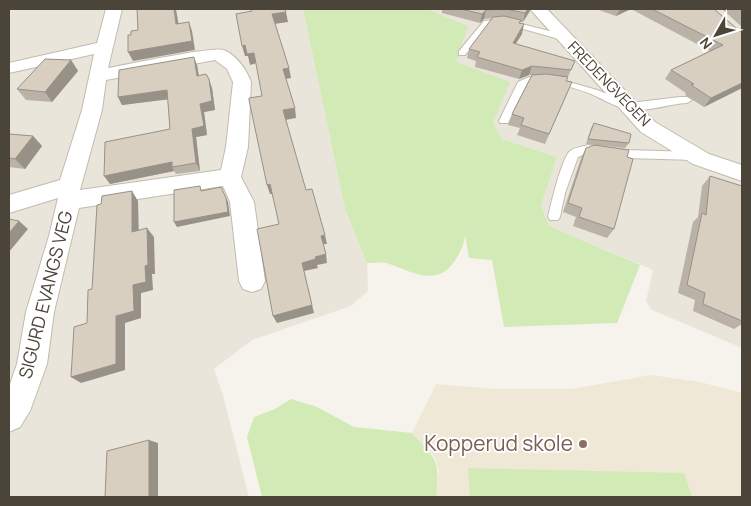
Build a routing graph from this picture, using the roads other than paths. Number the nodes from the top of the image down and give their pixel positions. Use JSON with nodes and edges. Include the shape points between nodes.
{"nodes":[{"id":1,"x":114,"y":9,"type":"edge"},
{"id":2,"x":538,"y":9,"type":"edge"},
{"id":3,"x":566,"y":38,"type":"junction"},
{"id":4,"x":105,"y":46,"type":"junction"},
{"id":5,"x":462,"y":53,"type":"dead end"},
{"id":6,"x":9,"y":68,"type":"edge"},
{"id":7,"x":97,"y":76,"type":"junction"},
{"id":8,"x":687,"y":100,"type":"dead end"},
{"id":9,"x":629,"y":106,"type":"junction"},
{"id":10,"x":504,"y":121,"type":"dead end"},
{"id":11,"x":696,"y":156,"type":"junction"},
{"id":12,"x":742,"y":173,"type":"edge"},
{"id":13,"x":230,"y":177,"type":"junction"},
{"id":14,"x":69,"y":194,"type":"junction"},
{"id":15,"x":9,"y":204,"type":"edge"},
{"id":16,"x":554,"y":217,"type":"dead end"},
{"id":17,"x":252,"y":281,"type":"dead end"},
{"id":18,"x":9,"y":416,"type":"edge"}],
"edges":[{"from":1,"to":4,"type":"street","name":"SIGURD EVANGS VEG"},
{"from":2,"to":3,"type":"street","name":"FREDENGVEGEN"},
{"from":3,"to":5,"type":"lane","via":[[492,21],[486,23]]},
{"from":3,"to":9,"type":"street","name":"FREDENGVEGEN"},
{"from":4,"to":6,"type":"street"},
{"from":4,"to":7,"type":"street","name":"SIGURD EVANGS VEG"},
{"from":7,"to":13,"type":"street","via":[[217,54],[227,58],[239,72],[242,82],[237,147]]},
{"from":7,"to":14,"type":"street","name":"SIGURD EVANGS VEG","via":[[92,110]]},
{"from":8,"to":9,"type":"lane"},
{"from":9,"to":10,"type":"lane","via":[[591,91],[529,79],[523,82]]},
{"from":9,"to":11,"type":"street","name":"FREDENGVEGEN","via":[[648,126]]},
{"from":11,"to":12,"type":"street","name":"FREDENGVEGEN"},
{"from":11,"to":16,"type":"lane","via":[[578,151],[573,155]]},
{"from":13,"to":14,"type":"street","name":"SIGURD EVANGS VEG"},
{"from":13,"to":17,"type":"street","via":[[242,202]]},
{"from":14,"to":15,"type":"street"},
{"from":14,"to":18,"type":"street","name":"SIGURD EVANGS VEG","via":[[40,312],[32,364],[19,400]]}]}
